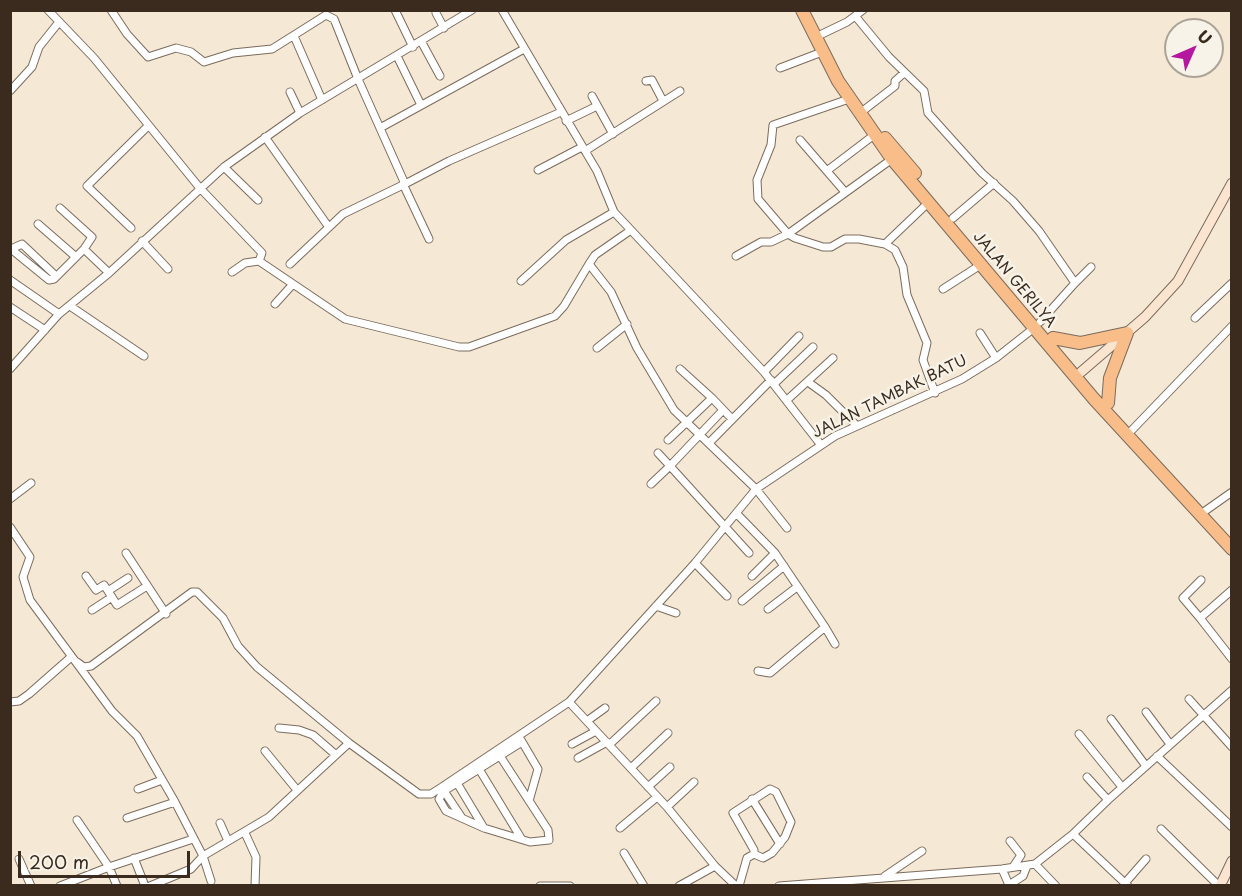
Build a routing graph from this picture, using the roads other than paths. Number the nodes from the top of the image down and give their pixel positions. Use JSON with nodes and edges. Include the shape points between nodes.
{"nodes":[{"id":1,"x":48,"y":10,"type":"edge"},
{"id":2,"x":111,"y":10,"type":"edge"},
{"id":3,"x":395,"y":10,"type":"edge"},
{"id":4,"x":472,"y":10,"type":"edge"},
{"id":5,"x":502,"y":10,"type":"edge"},
{"id":6,"x":802,"y":10,"type":"edge"},
{"id":7,"x":810,"y":10,"type":"edge"},
{"id":8,"x":863,"y":10,"type":"edge"},
{"id":9,"x":436,"y":13,"type":"dead end"},
{"id":10,"x":856,"y":17,"type":"junction"},
{"id":11,"x":59,"y":22,"type":"junction"},
{"id":12,"x":444,"y":28,"type":"junction"},
{"id":13,"x":822,"y":34,"type":"junction"},
{"id":14,"x":294,"y":36,"type":"junction"},
{"id":15,"x":422,"y":42,"type":"junction"},
{"id":16,"x":413,"y":47,"type":"junction"},
{"id":17,"x":524,"y":49,"type":"junction"},
{"id":18,"x":822,"y":52,"type":"junction"},
{"id":19,"x":397,"y":56,"type":"junction"},
{"id":20,"x":780,"y":68,"type":"dead end"},
{"id":21,"x":904,"y":72,"type":"junction"},
{"id":22,"x":440,"y":76,"type":"dead end"},
{"id":23,"x":358,"y":80,"type":"junction"},
{"id":24,"x":646,"y":81,"type":"dead end"},
{"id":25,"x":10,"y":91,"type":"edge"},
{"id":26,"x":680,"y":91,"type":"dead end"},
{"id":27,"x":290,"y":92,"type":"dead end"},
{"id":28,"x":592,"y":96,"type":"dead end"},
{"id":29,"x":849,"y":99,"type":"junction"},
{"id":30,"x":322,"y":100,"type":"junction"},
{"id":31,"x":663,"y":101,"type":"junction"},
{"id":32,"x":421,"y":105,"type":"junction"},
{"id":33,"x":595,"y":107,"type":"dead end"},
{"id":34,"x":864,"y":110,"type":"junction"},
{"id":35,"x":561,"y":112,"type":"junction"},
{"id":36,"x":300,"y":113,"type":"junction"},
{"id":37,"x":566,"y":122,"type":"junction"},
{"id":38,"x":148,"y":126,"type":"junction"},
{"id":39,"x":380,"y":128,"type":"junction"},
{"id":40,"x":614,"y":134,"type":"junction"},
{"id":41,"x":874,"y":135,"type":"junction"},
{"id":42,"x":265,"y":137,"type":"junction"},
{"id":43,"x":800,"y":140,"type":"dead end"},
{"id":44,"x":886,"y":144,"type":"junction"},
{"id":45,"x":583,"y":149,"type":"junction"},
{"id":46,"x":892,"y":159,"type":"junction"},
{"id":47,"x":224,"y":167,"type":"junction"},
{"id":48,"x":538,"y":170,"type":"dead end"},
{"id":49,"x":828,"y":170,"type":"junction"},
{"id":50,"x":994,"y":183,"type":"junction"},
{"id":51,"x":1232,"y":183,"type":"edge"},
{"id":52,"x":404,"y":184,"type":"junction"},
{"id":53,"x":200,"y":187,"type":"junction"},
{"id":54,"x":845,"y":192,"type":"junction"},
{"id":55,"x":258,"y":200,"type":"dead end"},
{"id":56,"x":929,"y":202,"type":"junction"},
{"id":57,"x":60,"y":208,"type":"dead end"},
{"id":58,"x":614,"y":212,"type":"junction"},
{"id":59,"x":952,"y":218,"type":"junction"},
{"id":60,"x":38,"y":224,"type":"dead end"},
{"id":61,"x":328,"y":226,"type":"junction"},
{"id":62,"x":131,"y":228,"type":"dead end"},
{"id":63,"x":630,"y":229,"type":"junction"},
{"id":64,"x":788,"y":234,"type":"junction"},
{"id":65,"x":429,"y":239,"type":"dead end"},
{"id":66,"x":142,"y":241,"type":"junction"},
{"id":67,"x":885,"y":244,"type":"junction"},
{"id":68,"x":84,"y":249,"type":"junction"},
{"id":69,"x":736,"y":256,"type":"dead end"},
{"id":70,"x":76,"y":257,"type":"junction"},
{"id":71,"x":261,"y":259,"type":"junction"},
{"id":72,"x":290,"y":264,"type":"dead end"},
{"id":73,"x":589,"y":264,"type":"junction"},
{"id":74,"x":982,"y":264,"type":"junction"},
{"id":75,"x":1091,"y":267,"type":"dead end"},
{"id":76,"x":168,"y":269,"type":"dead end"},
{"id":77,"x":232,"y":272,"type":"dead end"},
{"id":78,"x":109,"y":273,"type":"junction"},
{"id":79,"x":56,"y":276,"type":"junction"},
{"id":80,"x":10,"y":280,"type":"edge"},
{"id":81,"x":521,"y":281,"type":"dead end"},
{"id":82,"x":1075,"y":283,"type":"junction"},
{"id":83,"x":1232,"y":283,"type":"edge"},
{"id":84,"x":293,"y":284,"type":"junction"},
{"id":85,"x":943,"y":289,"type":"dead end"},
{"id":86,"x":275,"y":304,"type":"dead end"},
{"id":87,"x":70,"y":306,"type":"junction"},
{"id":88,"x":10,"y":307,"type":"edge"},
{"id":89,"x":59,"y":314,"type":"junction"},
{"id":90,"x":1195,"y":318,"type":"dead end"},
{"id":91,"x":627,"y":324,"type":"junction"},
{"id":92,"x":1037,"y":325,"type":"junction"},
{"id":93,"x":1232,"y":326,"type":"edge"},
{"id":94,"x":45,"y":330,"type":"junction"},
{"id":95,"x":980,"y":333,"type":"dead end"},
{"id":96,"x":1127,"y":333,"type":"junction"},
{"id":97,"x":799,"y":336,"type":"dead end"},
{"id":98,"x":1053,"y":338,"type":"junction"},
{"id":99,"x":813,"y":347,"type":"dead end"},
{"id":100,"x":597,"y":348,"type":"dead end"},
{"id":101,"x":144,"y":356,"type":"dead end"},
{"id":102,"x":833,"y":358,"type":"dead end"},
{"id":103,"x":996,"y":358,"type":"junction"},
{"id":104,"x":10,"y":369,"type":"edge"},
{"id":105,"x":680,"y":369,"type":"dead end"},
{"id":106,"x":764,"y":372,"type":"junction"},
{"id":107,"x":1081,"y":372,"type":"junction"},
{"id":108,"x":772,"y":382,"type":"junction"},
{"id":109,"x":808,"y":382,"type":"junction"},
{"id":110,"x":935,"y":393,"type":"junction"},
{"id":111,"x":711,"y":398,"type":"junction"},
{"id":112,"x":1100,"y":399,"type":"junction"},
{"id":113,"x":787,"y":400,"type":"junction"},
{"id":114,"x":723,"y":410,"type":"junction"},
{"id":115,"x":732,"y":419,"type":"junction"},
{"id":116,"x":687,"y":422,"type":"junction"},
{"id":117,"x":856,"y":425,"type":"junction"},
{"id":118,"x":1132,"y":430,"type":"junction"},
{"id":119,"x":699,"y":433,"type":"junction"},
{"id":120,"x":668,"y":440,"type":"dead end"},
{"id":121,"x":709,"y":443,"type":"junction"},
{"id":122,"x":821,"y":445,"type":"junction"},
{"id":123,"x":658,"y":453,"type":"dead end"},
{"id":124,"x":670,"y":466,"type":"junction"},
{"id":125,"x":32,"y":483,"type":"dead end"},
{"id":126,"x":651,"y":484,"type":"dead end"},
{"id":127,"x":756,"y":489,"type":"junction"},
{"id":128,"x":1232,"y":492,"type":"edge"},
{"id":129,"x":10,"y":499,"type":"edge"},
{"id":130,"x":1205,"y":511,"type":"junction"},
{"id":131,"x":737,"y":514,"type":"junction"},
{"id":132,"x":725,"y":526,"type":"junction"},
{"id":133,"x":10,"y":527,"type":"edge"},
{"id":134,"x":787,"y":528,"type":"dead end"},
{"id":135,"x":1232,"y":536,"type":"edge"},
{"id":136,"x":1232,"y":549,"type":"edge"},
{"id":137,"x":126,"y":553,"type":"dead end"},
{"id":138,"x":749,"y":553,"type":"dead end"},
{"id":139,"x":775,"y":553,"type":"junction"},
{"id":140,"x":695,"y":563,"type":"junction"},
{"id":141,"x":784,"y":566,"type":"junction"},
{"id":142,"x":86,"y":576,"type":"dead end"},
{"id":143,"x":752,"y":576,"type":"dead end"},
{"id":144,"x":128,"y":578,"type":"dead end"},
{"id":145,"x":1201,"y":580,"type":"dead end"},
{"id":146,"x":147,"y":586,"type":"junction"},
{"id":147,"x":797,"y":587,"type":"junction"},
{"id":148,"x":1232,"y":590,"type":"edge"},
{"id":149,"x":110,"y":594,"type":"junction"},
{"id":150,"x":727,"y":596,"type":"dead end"},
{"id":151,"x":742,"y":601,"type":"dead end"},
{"id":152,"x":656,"y":606,"type":"junction"},
{"id":153,"x":768,"y":609,"type":"dead end"},
{"id":154,"x":92,"y":610,"type":"dead end"},
{"id":155,"x":676,"y":612,"type":"dead end"},
{"id":156,"x":166,"y":614,"type":"junction"},
{"id":157,"x":1200,"y":618,"type":"junction"},
{"id":158,"x":825,"y":627,"type":"junction"},
{"id":159,"x":835,"y":644,"type":"dead end"},
{"id":160,"x":70,"y":658,"type":"junction"},
{"id":161,"x":1232,"y":659,"type":"edge"},
{"id":162,"x":758,"y":671,"type":"dead end"},
{"id":163,"x":1232,"y":690,"type":"edge"},
{"id":164,"x":1189,"y":699,"type":"dead end"},
{"id":165,"x":656,"y":701,"type":"dead end"},
{"id":166,"x":10,"y":702,"type":"edge"},
{"id":167,"x":569,"y":702,"type":"junction"},
{"id":168,"x":605,"y":708,"type":"dead end"},
{"id":169,"x":1146,"y":712,"type":"dead end"},
{"id":170,"x":1202,"y":715,"type":"junction"},
{"id":171,"x":1112,"y":719,"type":"dead end"},
{"id":172,"x":587,"y":721,"type":"junction"},
{"id":173,"x":279,"y":728,"type":"dead end"},
{"id":174,"x":596,"y":731,"type":"junction"},
{"id":175,"x":668,"y":733,"type":"dead end"},
{"id":176,"x":1079,"y":734,"type":"dead end"},
{"id":177,"x":521,"y":739,"type":"junction"},
{"id":178,"x":349,"y":743,"type":"junction"},
{"id":179,"x":608,"y":743,"type":"junction"},
{"id":180,"x":572,"y":744,"type":"dead end"},
{"id":181,"x":1170,"y":744,"type":"junction"},
{"id":182,"x":1232,"y":747,"type":"edge"},
{"id":183,"x":265,"y":751,"type":"dead end"},
{"id":184,"x":336,"y":755,"type":"junction"},
{"id":185,"x":500,"y":756,"type":"junction"},
{"id":186,"x":1157,"y":756,"type":"junction"},
{"id":187,"x":578,"y":758,"type":"dead end"},
{"id":188,"x":670,"y":766,"type":"dead end"},
{"id":189,"x":1146,"y":766,"type":"junction"},
{"id":190,"x":631,"y":768,"type":"junction"},
{"id":191,"x":479,"y":769,"type":"junction"},
{"id":192,"x":1087,"y":777,"type":"dead end"},
{"id":193,"x":162,"y":780,"type":"junction"},
{"id":194,"x":694,"y":782,"type":"dead end"},
{"id":195,"x":457,"y":783,"type":"junction"},
{"id":196,"x":648,"y":788,"type":"junction"},
{"id":197,"x":1122,"y":788,"type":"junction"},
{"id":198,"x":138,"y":789,"type":"dead end"},
{"id":199,"x":297,"y":790,"type":"junction"},
{"id":200,"x":657,"y":797,"type":"junction"},
{"id":201,"x":752,"y":799,"type":"junction"},
{"id":202,"x":1108,"y":800,"type":"junction"},
{"id":203,"x":529,"y":801,"type":"junction"},
{"id":204,"x":175,"y":802,"type":"junction"},
{"id":205,"x":668,"y":807,"type":"junction"},
{"id":206,"x":127,"y":818,"type":"dead end"},
{"id":207,"x":77,"y":820,"type":"dead end"},
{"id":208,"x":220,"y":823,"type":"dead end"},
{"id":209,"x":1232,"y":827,"type":"edge"},
{"id":210,"x":484,"y":828,"type":"junction"},
{"id":211,"x":620,"y":828,"type":"dead end"},
{"id":212,"x":1161,"y":829,"type":"dead end"},
{"id":213,"x":245,"y":833,"type":"junction"},
{"id":214,"x":1074,"y":834,"type":"junction"},
{"id":215,"x":193,"y":838,"type":"junction"},
{"id":216,"x":521,"y":838,"type":"junction"},
{"id":217,"x":228,"y":841,"type":"junction"},
{"id":218,"x":1010,"y":841,"type":"dead end"},
{"id":219,"x":780,"y":844,"type":"junction"},
{"id":220,"x":922,"y":851,"type":"dead end"},
{"id":221,"x":624,"y":853,"type":"dead end"},
{"id":222,"x":754,"y":854,"type":"junction"},
{"id":223,"x":203,"y":856,"type":"junction"},
{"id":224,"x":134,"y":858,"type":"junction"},
{"id":225,"x":19,"y":859,"type":"dead end"},
{"id":226,"x":1146,"y":859,"type":"dead end"},
{"id":227,"x":1232,"y":861,"type":"edge"},
{"id":228,"x":1031,"y":865,"type":"junction"},
{"id":229,"x":715,"y":866,"type":"junction"},
{"id":230,"x":109,"y":867,"type":"junction"},
{"id":231,"x":1013,"y":867,"type":"junction"},
{"id":232,"x":1002,"y":869,"type":"junction"},
{"id":233,"x":882,"y":878,"type":"junction"},
{"id":234,"x":858,"y":879,"type":"junction"},
{"id":235,"x":212,"y":881,"type":"dead end"},
{"id":236,"x":1127,"y":884,"type":"edge"},
{"id":237,"x":31,"y":885,"type":"edge"},
{"id":238,"x":60,"y":885,"type":"edge"},
{"id":239,"x":117,"y":885,"type":"edge"},
{"id":240,"x":145,"y":885,"type":"edge"},
{"id":241,"x":150,"y":885,"type":"edge"},
{"id":242,"x":255,"y":885,"type":"edge"},
{"id":243,"x":540,"y":885,"type":"edge"},
{"id":244,"x":570,"y":885,"type":"edge"},
{"id":245,"x":644,"y":885,"type":"edge"},
{"id":246,"x":679,"y":885,"type":"edge"},
{"id":247,"x":737,"y":885,"type":"edge"},
{"id":248,"x":779,"y":885,"type":"edge"},
{"id":249,"x":844,"y":885,"type":"edge"},
{"id":250,"x":1008,"y":885,"type":"edge"},
{"id":251,"x":1056,"y":885,"type":"edge"},
{"id":252,"x":1220,"y":885,"type":"edge"}],
"edges":[{"from":1,"to":11,"type":"street"},
{"from":2,"to":14,"type":"street","via":[[150,58],[176,48],[191,52],[200,61],[212,61],[233,53],[267,50]]},
{"from":3,"to":16,"type":"street"},
{"from":4,"to":12,"type":"street"},
{"from":5,"to":17,"type":"street"},
{"from":6,"to":18,"type":"highway","name":"JALAN GERILYA"},
{"from":7,"to":13,"type":"highway","name":"JALAN GERILYA"},
{"from":8,"to":10,"type":"street"},
{"from":9,"to":12,"type":"street"},
{"from":10,"to":13,"type":"street"},
{"from":10,"to":21,"type":"street"},
{"from":11,"to":25,"type":"street","via":[[39,46],[32,67]]},
{"from":11,"to":38,"type":"street","via":[[94,58]]},
{"from":12,"to":15,"type":"street"},
{"from":13,"to":34,"type":"highway","name":"JALAN GERILYA"},
{"from":14,"to":23,"type":"street","via":[[330,15]]},
{"from":14,"to":30,"type":"street"},
{"from":15,"to":16,"type":"street"},
{"from":15,"to":22,"type":"street"},
{"from":16,"to":19,"type":"street"},
{"from":17,"to":32,"type":"street"},
{"from":17,"to":35,"type":"street"},
{"from":18,"to":20,"type":"street"},
{"from":18,"to":29,"type":"highway","name":"JALAN GERILYA"},
{"from":19,"to":23,"type":"street"},
{"from":19,"to":32,"type":"street"},
{"from":21,"to":34,"type":"street","via":[[895,86]]},
{"from":21,"to":50,"type":"street","via":[[924,91],[928,113]]},
{"from":23,"to":30,"type":"street"},
{"from":23,"to":39,"type":"street"},
{"from":24,"to":31,"type":"street","via":[[652,80]]},
{"from":26,"to":31,"type":"street"},
{"from":27,"to":36,"type":"street"},
{"from":28,"to":40,"type":"street"},
{"from":29,"to":41,"type":"highway","name":"JALAN GERILYA"},
{"from":29,"to":64,"type":"street","via":[[773,124],[757,191],[765,210]]},
{"from":30,"to":36,"type":"street"},
{"from":31,"to":40,"type":"street"},
{"from":32,"to":39,"type":"street"},
{"from":33,"to":37,"type":"street"},
{"from":34,"to":44,"type":"highway","name":"JALAN GERILYA"},
{"from":35,"to":37,"type":"street"},
{"from":35,"to":52,"type":"street","via":[[449,160]]},
{"from":36,"to":42,"type":"street"},
{"from":37,"to":45,"type":"street"},
{"from":38,"to":53,"type":"street"},
{"from":38,"to":62,"type":"street","via":[[87,186]]},
{"from":39,"to":52,"type":"street"},
{"from":40,"to":45,"type":"street"},
{"from":41,"to":44,"type":"highway","name":"JALAN GERILYA"},
{"from":41,"to":49,"type":"street"},
{"from":42,"to":47,"type":"street"},
{"from":42,"to":61,"type":"street"},
{"from":43,"to":49,"type":"street"},
{"from":44,"to":46,"type":"highway","name":"JALAN GERILYA"},
{"from":44,"to":59,"type":"highway","name":"JALAN GERILYA"},
{"from":45,"to":48,"type":"street"},
{"from":45,"to":58,"type":"street"},
{"from":46,"to":54,"type":"street"},
{"from":46,"to":56,"type":"highway","name":"JALAN GERILYA"},
{"from":47,"to":53,"type":"street"},
{"from":47,"to":55,"type":"street"},
{"from":49,"to":54,"type":"street"},
{"from":50,"to":59,"type":"street"},
{"from":50,"to":82,"type":"street","via":[[1039,231]]},
{"from":51,"to":96,"type":"main road","via":[[1178,280]]},
{"from":52,"to":61,"type":"street","via":[[343,214]]},
{"from":52,"to":65,"type":"street"},
{"from":53,"to":66,"type":"street"},
{"from":53,"to":71,"type":"street"},
{"from":54,"to":64,"type":"street"},
{"from":56,"to":67,"type":"street"},
{"from":56,"to":74,"type":"highway","name":"JALAN GERILYA"},
{"from":57,"to":68,"type":"street","via":[[92,237]]},
{"from":58,"to":63,"type":"street"},
{"from":58,"to":81,"type":"street","via":[[566,240]]},
{"from":59,"to":92,"type":"highway","name":"JALAN GERILYA"},
{"from":60,"to":70,"type":"street"},
{"from":61,"to":72,"type":"street"},
{"from":63,"to":73,"type":"street"},
{"from":63,"to":106,"type":"street"},
{"from":64,"to":67,"type":"street","via":[[824,248],[850,239]]},
{"from":64,"to":69,"type":"street","via":[[758,243]]},
{"from":66,"to":76,"type":"street"},
{"from":66,"to":78,"type":"street"},
{"from":67,"to":110,"type":"street","via":[[895,250],[903,267],[907,295],[927,343],[923,357]]},
{"from":68,"to":70,"type":"street"},
{"from":68,"to":78,"type":"street"},
{"from":70,"to":79,"type":"street"},
{"from":71,"to":77,"type":"street"},
{"from":71,"to":84,"type":"street"},
{"from":73,"to":84,"type":"street","via":[[555,316],[469,347],[345,319]]},
{"from":73,"to":91,"type":"street","via":[[611,292]]},
{"from":74,"to":85,"type":"street"},
{"from":74,"to":92,"type":"highway","name":"JALAN GERILYA"},
{"from":75,"to":82,"type":"street","name":"JALAN TAMBAK BATU"},
{"from":78,"to":87,"type":"street"},
{"from":79,"to":79,"type":"street","via":[[21,244],[10,249],[42,277],[50,280]]},
{"from":80,"to":89,"type":"street"},
{"from":82,"to":92,"type":"street","name":"JALAN TAMBAK BATU"},
{"from":83,"to":90,"type":"street"},
{"from":84,"to":86,"type":"street"},
{"from":87,"to":89,"type":"street"},
{"from":87,"to":101,"type":"street"},
{"from":88,"to":94,"type":"street"},
{"from":89,"to":94,"type":"street"},
{"from":91,"to":100,"type":"street"},
{"from":91,"to":116,"type":"street","via":[[671,406]]},
{"from":92,"to":98,"type":"highway","name":"JALAN GERILYA"},
{"from":92,"to":103,"type":"street","name":"JALAN TAMBAK BATU"},
{"from":92,"to":112,"type":"highway","name":"JALAN GERILYA"},
{"from":93,"to":118,"type":"street"},
{"from":94,"to":104,"type":"street"},
{"from":95,"to":103,"type":"street"},
{"from":96,"to":98,"type":"highway","via":[[1080,343]]},
{"from":96,"to":107,"type":"main road"},
{"from":96,"to":112,"type":"highway"},
{"from":97,"to":106,"type":"street"},
{"from":98,"to":107,"type":"highway","name":"JALAN GERILYA"},
{"from":99,"to":108,"type":"street"},
{"from":102,"to":109,"type":"street"},
{"from":103,"to":110,"type":"street","name":"JALAN TAMBAK BATU"},
{"from":105,"to":111,"type":"street"},
{"from":106,"to":108,"type":"street"},
{"from":107,"to":112,"type":"highway","name":"JALAN GERILYA"},
{"from":108,"to":113,"type":"street"},
{"from":108,"to":115,"type":"street"},
{"from":109,"to":113,"type":"street"},
{"from":109,"to":117,"type":"street","via":[[826,394]]},
{"from":110,"to":117,"type":"street","name":"JALAN TAMBAK BATU"},
{"from":111,"to":114,"type":"street"},
{"from":111,"to":116,"type":"street"},
{"from":112,"to":118,"type":"highway","name":"JALAN GERILYA"},
{"from":112,"to":136,"type":"highway","name":"JALAN GERILYA"},
{"from":113,"to":122,"type":"street"},
{"from":114,"to":115,"type":"street"},
{"from":114,"to":119,"type":"street"},
{"from":115,"to":121,"type":"street"},
{"from":116,"to":119,"type":"street"},
{"from":116,"to":120,"type":"street"},
{"from":117,"to":122,"type":"street","name":"JALAN TAMBAK BATU"},
{"from":118,"to":130,"type":"highway","name":"JALAN GERILYA"},
{"from":119,"to":121,"type":"street"},
{"from":119,"to":124,"type":"street"},
{"from":121,"to":127,"type":"street"},
{"from":122,"to":127,"type":"street","name":"JALAN TAMBAK BATU"},
{"from":123,"to":124,"type":"street"},
{"from":124,"to":126,"type":"street"},
{"from":124,"to":132,"type":"street"},
{"from":125,"to":129,"type":"street"},
{"from":127,"to":131,"type":"street","name":"JALAN TAMBAK BATU"},
{"from":127,"to":134,"type":"street"},
{"from":128,"to":130,"type":"street"},
{"from":130,"to":135,"type":"highway","name":"JALAN GERILYA"},
{"from":131,"to":132,"type":"street","name":"JALAN TAMBAK BATU"},
{"from":131,"to":139,"type":"street"},
{"from":132,"to":138,"type":"street"},
{"from":132,"to":140,"type":"street","name":"JALAN TAMBAK BATU"},
{"from":133,"to":160,"type":"street","via":[[30,557],[23,577],[25,592]]},
{"from":137,"to":146,"type":"street"},
{"from":139,"to":141,"type":"street"},
{"from":139,"to":143,"type":"street"},
{"from":140,"to":150,"type":"street"},
{"from":140,"to":152,"type":"street","name":"JALAN TAMBAK BATU"},
{"from":141,"to":147,"type":"street"},
{"from":141,"to":151,"type":"street"},
{"from":142,"to":149,"type":"street","via":[[96,590],[104,585]]},
{"from":144,"to":149,"type":"street"},
{"from":145,"to":157,"type":"street","via":[[1183,598]]},
{"from":146,"to":149,"type":"street","via":[[117,605]]},
{"from":146,"to":156,"type":"street"},
{"from":147,"to":153,"type":"street"},
{"from":147,"to":158,"type":"street"},
{"from":148,"to":157,"type":"street"},
{"from":149,"to":154,"type":"street"},
{"from":152,"to":155,"type":"street"},
{"from":152,"to":167,"type":"street","name":"JALAN TAMBAK BATU"},
{"from":156,"to":160,"type":"street","via":[[88,668]]},
{"from":156,"to":178,"type":"street","via":[[197,592],[223,618],[236,643],[280,687]]},
{"from":157,"to":161,"type":"street"},
{"from":158,"to":159,"type":"street"},
{"from":158,"to":162,"type":"street","via":[[770,673]]},
{"from":160,"to":166,"type":"street","via":[[29,694]]},
{"from":160,"to":193,"type":"street","via":[[139,740]]},
{"from":163,"to":170,"type":"street"},
{"from":164,"to":170,"type":"street"},
{"from":165,"to":179,"type":"street"},
{"from":167,"to":172,"type":"street"},
{"from":167,"to":177,"type":"street","name":"JALAN TAMBAK BATU"},
{"from":168,"to":172,"type":"street"},
{"from":169,"to":181,"type":"street"},
{"from":170,"to":181,"type":"street"},
{"from":170,"to":182,"type":"street"},
{"from":171,"to":189,"type":"street"},
{"from":172,"to":174,"type":"street"},
{"from":173,"to":184,"type":"street","via":[[313,735]]},
{"from":174,"to":179,"type":"street"},
{"from":174,"to":180,"type":"street"},
{"from":175,"to":190,"type":"street"},
{"from":176,"to":197,"type":"street"},
{"from":177,"to":178,"type":"street","via":[[423,796]]},
{"from":177,"to":185,"type":"street"},
{"from":177,"to":203,"type":"street","via":[[538,770]]},
{"from":178,"to":184,"type":"street"},
{"from":179,"to":187,"type":"street"},
{"from":179,"to":190,"type":"street"},
{"from":181,"to":186,"type":"street"},
{"from":183,"to":199,"type":"street"},
{"from":184,"to":199,"type":"street"},
{"from":185,"to":191,"type":"street"},
{"from":185,"to":203,"type":"street"},
{"from":186,"to":189,"type":"street"},
{"from":186,"to":209,"type":"street"},
{"from":188,"to":196,"type":"street"},
{"from":189,"to":197,"type":"street"},
{"from":190,"to":196,"type":"street"},
{"from":191,"to":195,"type":"street"},
{"from":191,"to":216,"type":"street"},
{"from":192,"to":202,"type":"street"},
{"from":193,"to":198,"type":"street"},
{"from":193,"to":204,"type":"street"},
{"from":194,"to":205,"type":"street"},
{"from":195,"to":210,"type":"street"},
{"from":195,"to":210,"type":"street","via":[[444,791],[462,818]]},
{"from":196,"to":200,"type":"street"},
{"from":197,"to":202,"type":"street"},
{"from":199,"to":213,"type":"street"},
{"from":200,"to":205,"type":"street"},
{"from":200,"to":211,"type":"street"},
{"from":201,"to":219,"type":"street"},
{"from":201,"to":219,"type":"street","via":[[770,789],[776,792],[790,820]]},
{"from":201,"to":222,"type":"street","via":[[733,813]]},
{"from":202,"to":214,"type":"street"},
{"from":203,"to":216,"type":"street","via":[[550,837],[541,842]]},
{"from":204,"to":206,"type":"street"},
{"from":204,"to":215,"type":"street"},
{"from":205,"to":229,"type":"street"},
{"from":207,"to":230,"type":"street"},
{"from":208,"to":217,"type":"street"},
{"from":210,"to":216,"type":"street"},
{"from":212,"to":252,"type":"street"},
{"from":213,"to":217,"type":"street"},
{"from":213,"to":242,"type":"street","via":[[256,857]]},
{"from":214,"to":228,"type":"street"},
{"from":214,"to":236,"type":"street"},
{"from":215,"to":223,"type":"street"},
{"from":215,"to":224,"type":"street"},
{"from":217,"to":223,"type":"street"},
{"from":218,"to":231,"type":"street","via":[[1021,855]]},
{"from":219,"to":222,"type":"street","via":[[763,858]]},
{"from":220,"to":233,"type":"street"},
{"from":221,"to":245,"type":"street"},
{"from":222,"to":247,"type":"street","via":[[747,858]]},
{"from":223,"to":235,"type":"street"},
{"from":223,"to":241,"type":"street","via":[[191,868]]},
{"from":224,"to":230,"type":"street"},
{"from":224,"to":240,"type":"street"},
{"from":225,"to":237,"type":"street"},
{"from":226,"to":236,"type":"street"},
{"from":227,"to":252,"type":"main road"},
{"from":228,"to":231,"type":"street"},
{"from":228,"to":250,"type":"street","via":[[1023,876]]},
{"from":228,"to":251,"type":"street"},
{"from":229,"to":246,"type":"street"},
{"from":229,"to":247,"type":"street"},
{"from":230,"to":238,"type":"street"},
{"from":230,"to":239,"type":"street"},
{"from":231,"to":232,"type":"street"},
{"from":232,"to":233,"type":"street"},
{"from":232,"to":250,"type":"street"},
{"from":233,"to":234,"type":"street"},
{"from":234,"to":248,"type":"street"},
{"from":234,"to":249,"type":"street"},
{"from":243,"to":244,"type":"street"}]}
